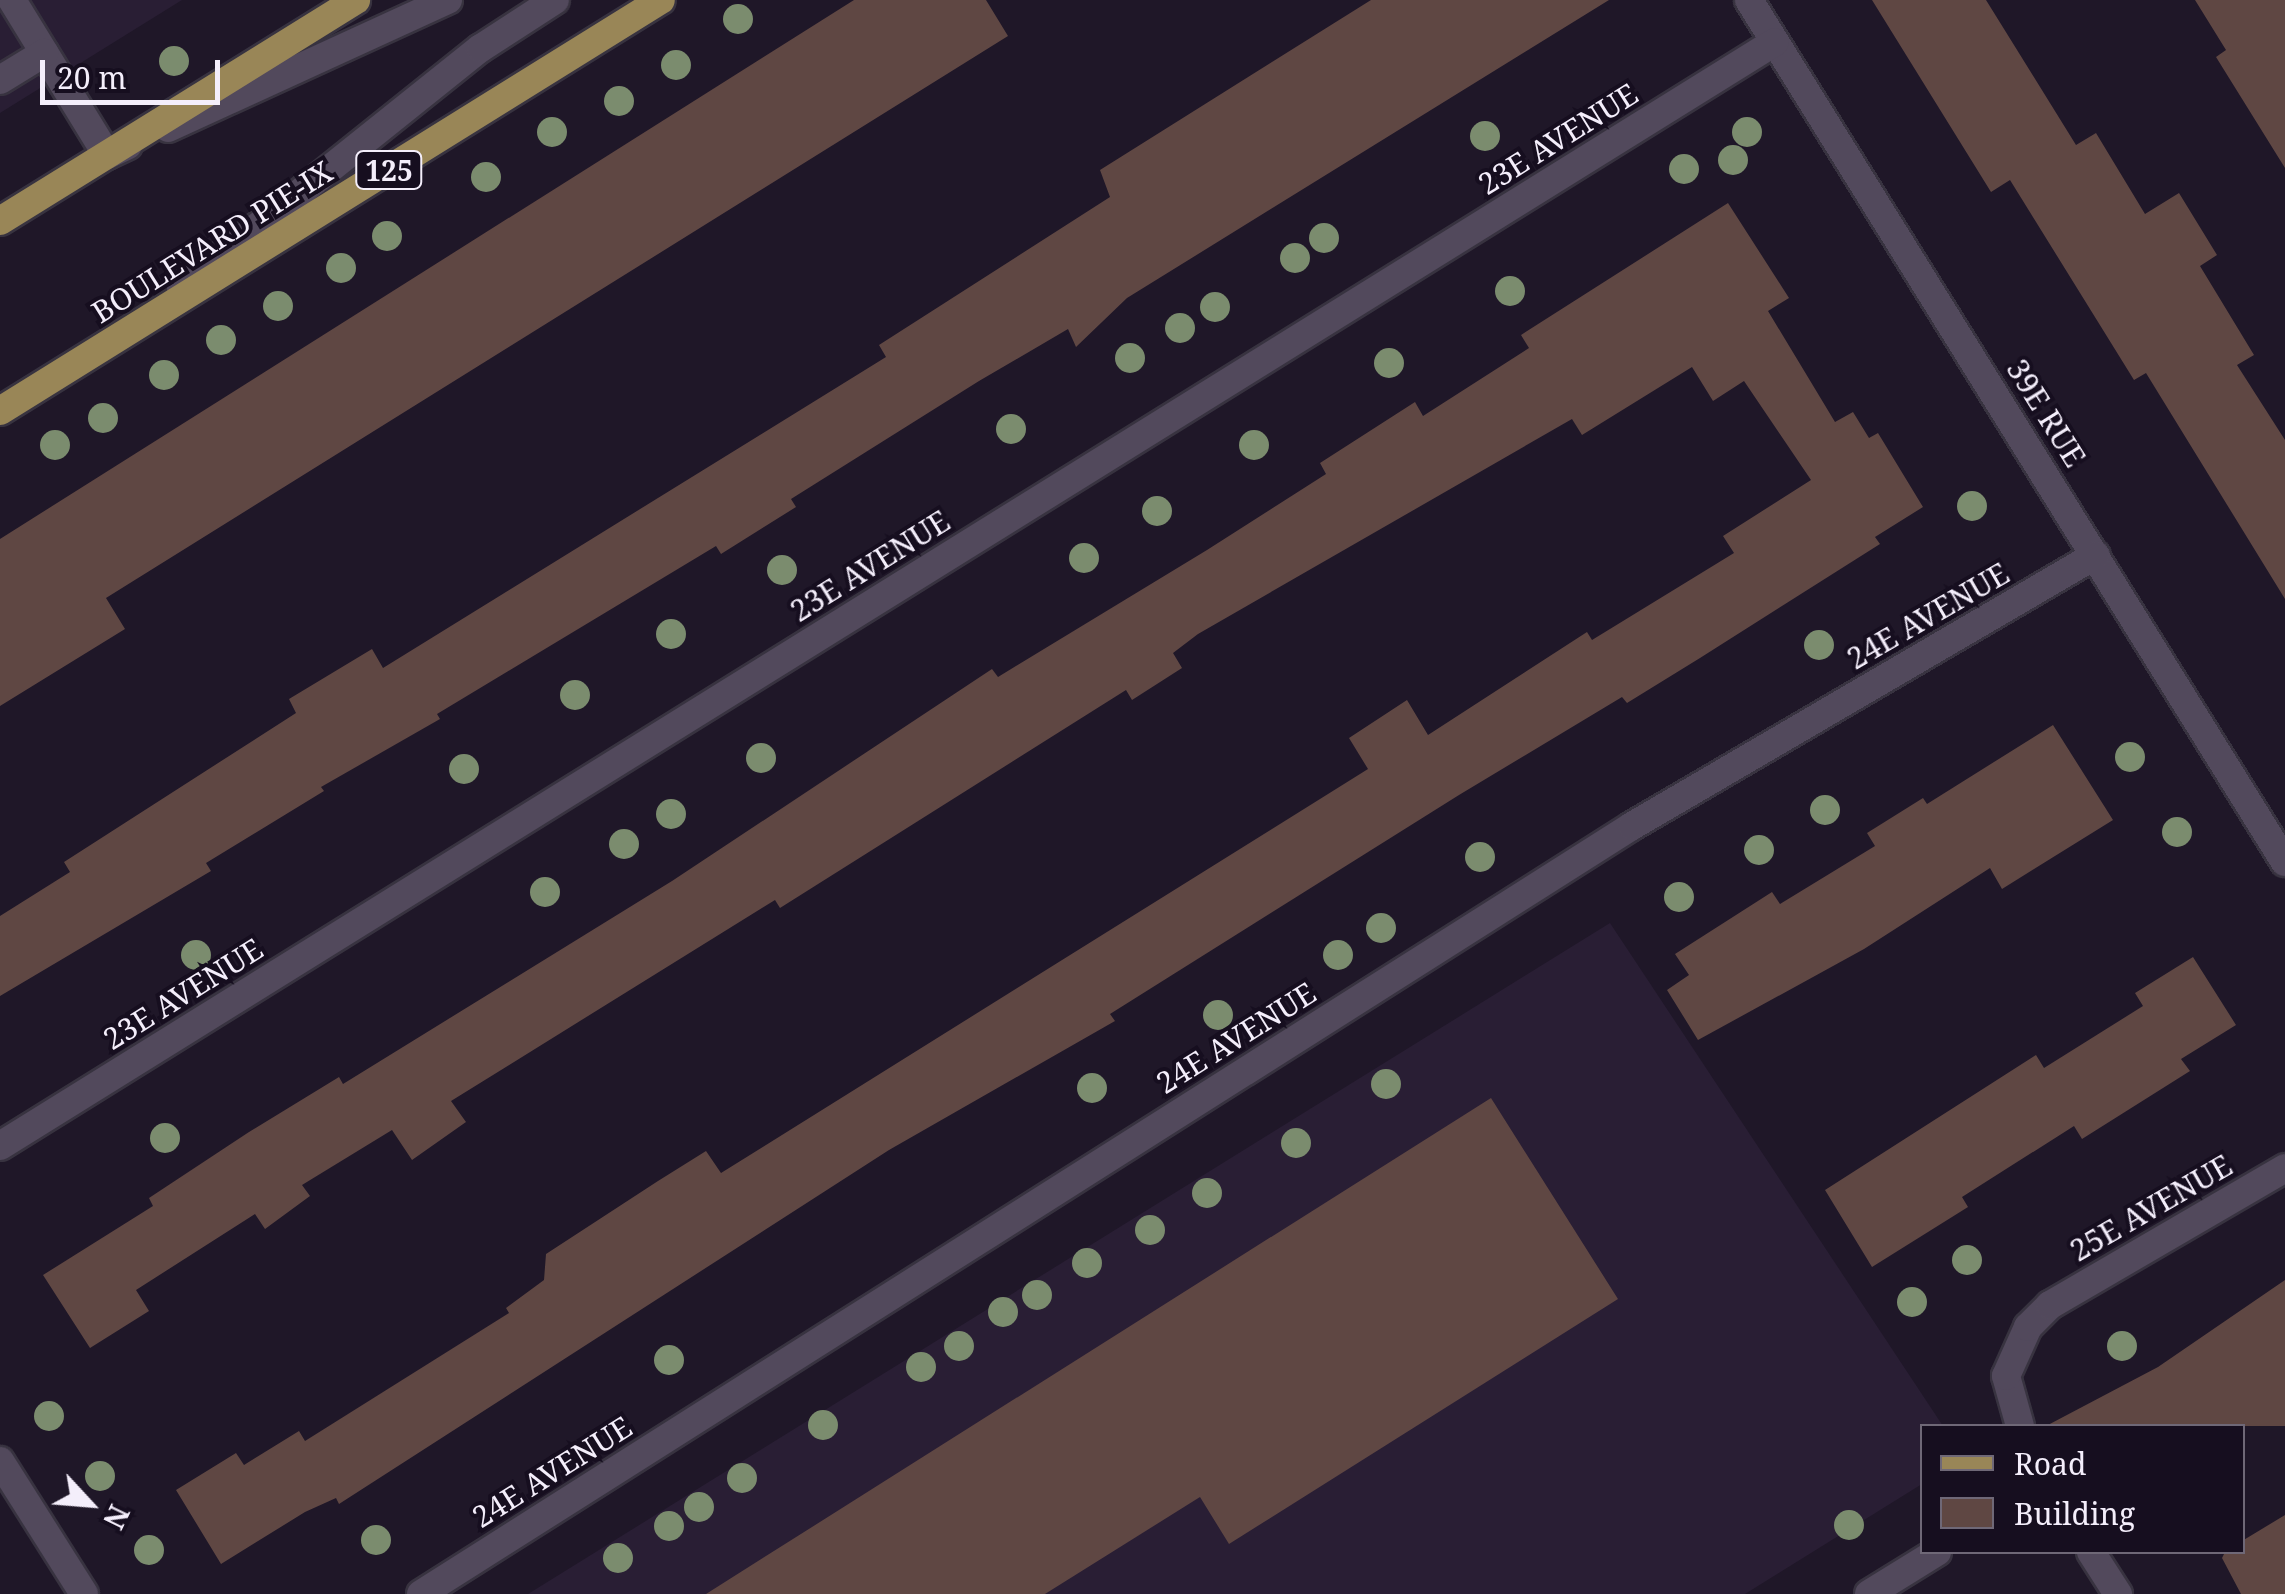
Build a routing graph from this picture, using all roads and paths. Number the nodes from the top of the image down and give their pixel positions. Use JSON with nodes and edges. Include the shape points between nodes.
{"nodes":[{"id":1,"x":12,"y":0,"type":"edge"},
{"id":2,"x":356,"y":0,"type":"edge"},
{"id":3,"x":448,"y":0,"type":"edge"},
{"id":4,"x":555,"y":0,"type":"edge"},
{"id":5,"x":661,"y":0,"type":"edge"},
{"id":6,"x":1749,"y":0,"type":"edge"},
{"id":7,"x":1775,"y":42,"type":"junction"},
{"id":8,"x":44,"y":53,"type":"junction"},
{"id":9,"x":0,"y":80,"type":"edge"},
{"id":10,"x":107,"y":155,"type":"junction"},
{"id":11,"x":0,"y":221,"type":"edge"},
{"id":12,"x":117,"y":338,"type":"junction"},
{"id":13,"x":0,"y":411,"type":"edge"},
{"id":14,"x":2096,"y":556,"type":"junction"},
{"id":15,"x":2285,"y":862,"type":"edge"},
{"id":16,"x":0,"y":1146,"type":"edge"},
{"id":17,"x":2285,"y":1168,"type":"edge"},
{"id":18,"x":2019,"y":1424,"type":"edge"},
{"id":19,"x":0,"y":1461,"type":"edge"},
{"id":20,"x":1934,"y":1554,"type":"edge"},
{"id":21,"x":2093,"y":1554,"type":"edge"},
{"id":22,"x":84,"y":1594,"type":"edge"},
{"id":23,"x":421,"y":1594,"type":"edge"},
{"id":24,"x":1868,"y":1594,"type":"edge"},
{"id":25,"x":2118,"y":1594,"type":"edge"}],
"edges":[{"from":1,"to":8,"type":"street"},
{"from":2,"to":10,"type":"main road"},
{"from":3,"to":10,"type":"street"},
{"from":4,"to":12,"type":"street","via":[[481,48]]},
{"from":5,"to":12,"type":"main road","name":"BOULEVARD PIE-IX","number":"125"},
{"from":6,"to":7,"type":"street","name":"39E RUE"},
{"from":7,"to":14,"type":"street","name":"39E RUE"},
{"from":7,"to":16,"type":"street","name":"23E AVENUE"},
{"from":8,"to":9,"type":"street"},
{"from":8,"to":10,"type":"street"},
{"from":10,"to":11,"type":"main road"},
{"from":12,"to":13,"type":"main road","name":"BOULEVARD PIE-IX","number":"125"},
{"from":14,"to":15,"type":"street","name":"39E RUE"},
{"from":14,"to":23,"type":"street","name":"24E AVENUE","via":[[1632,826]]},
{"from":17,"to":18,"type":"street","name":"25E AVENUE","via":[[2050,1305],[2028,1327],[2006,1376]]},
{"from":19,"to":22,"type":"street"},
{"from":20,"to":24,"type":"street"},
{"from":21,"to":25,"type":"street"}]}
